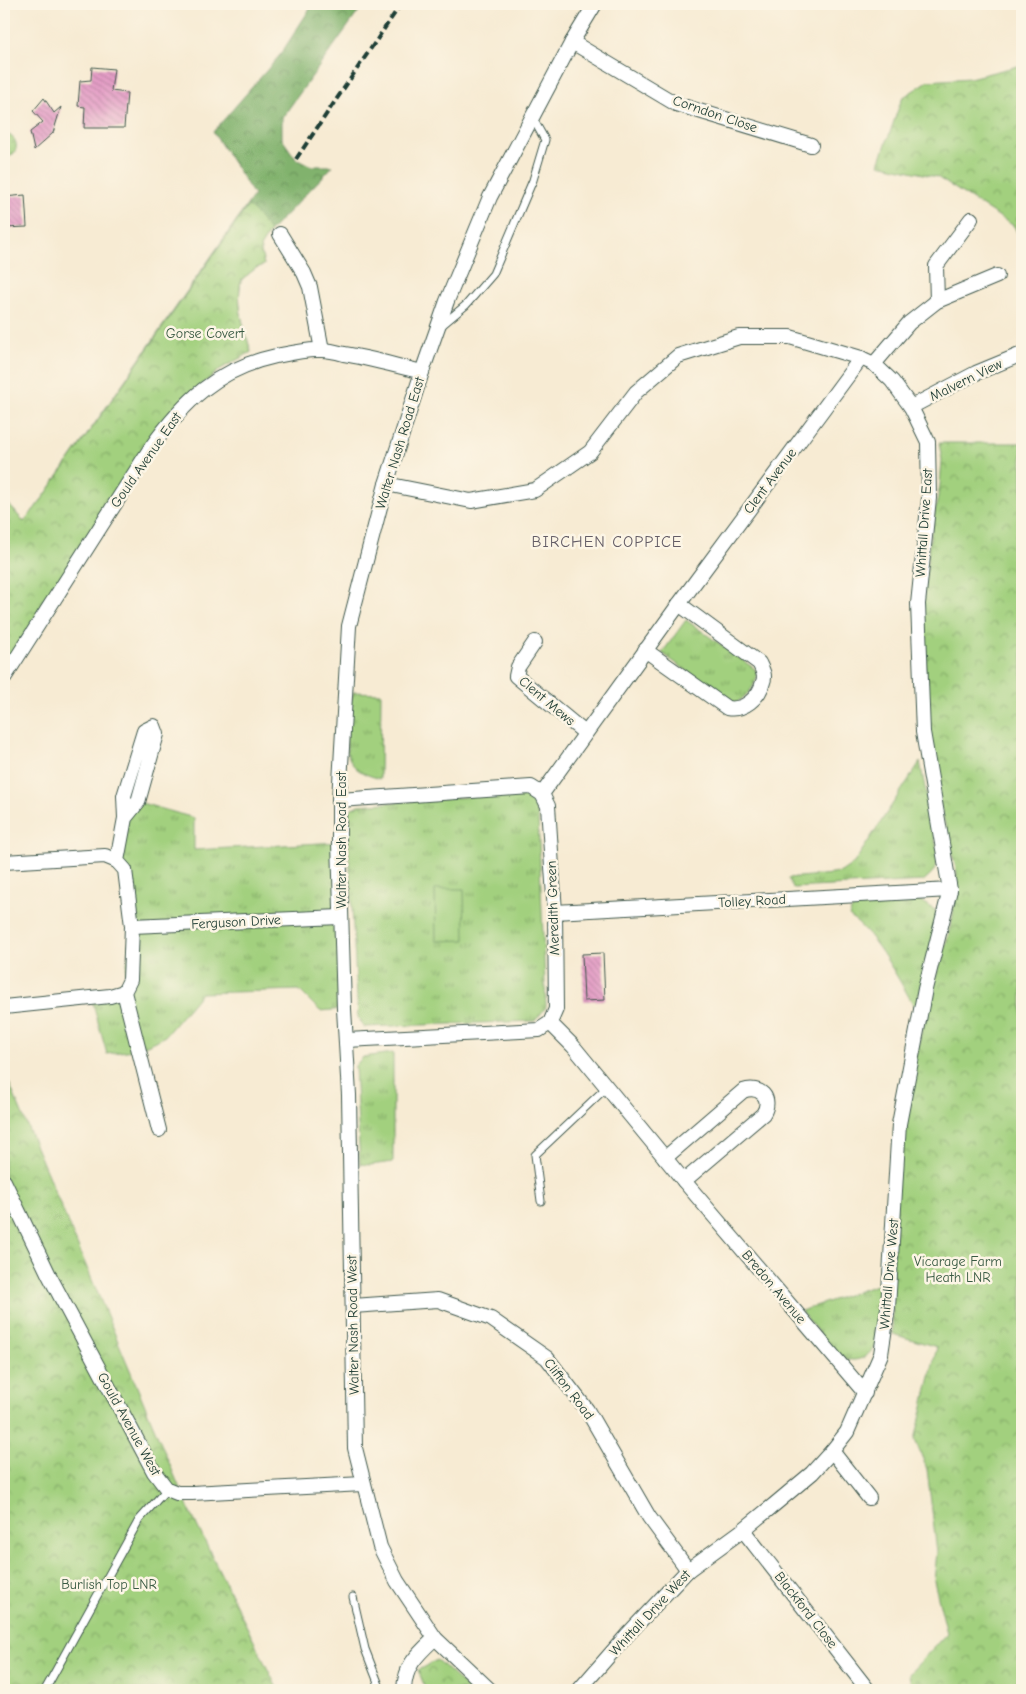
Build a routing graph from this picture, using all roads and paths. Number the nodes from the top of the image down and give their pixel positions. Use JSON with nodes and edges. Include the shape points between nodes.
{"nodes":[{"id":1,"x":595,"y":4,"type":"edge"},
{"id":2,"x":572,"y":42,"type":"junction"},
{"id":3,"x":532,"y":117,"type":"junction"},
{"id":4,"x":811,"y":145,"type":"dead end"},
{"id":5,"x":971,"y":219,"type":"dead end"},
{"id":6,"x":280,"y":234,"type":"dead end"},
{"id":7,"x":997,"y":276,"type":"dead end"},
{"id":8,"x":937,"y":301,"type":"junction"},
{"id":9,"x":438,"y":328,"type":"junction"},
{"id":10,"x":322,"y":350,"type":"junction"},
{"id":11,"x":1022,"y":354,"type":"edge"},
{"id":12,"x":867,"y":361,"type":"junction"},
{"id":13,"x":422,"y":372,"type":"junction"},
{"id":14,"x":911,"y":407,"type":"junction"},
{"id":15,"x":386,"y":484,"type":"junction"},
{"id":16,"x":679,"y":604,"type":"junction"},
{"id":17,"x":535,"y":642,"type":"dead end"},
{"id":18,"x":645,"y":650,"type":"junction"},
{"id":19,"x":4,"y":678,"type":"edge"},
{"id":20,"x":585,"y":733,"type":"junction"},
{"id":21,"x":542,"y":794,"type":"junction"},
{"id":22,"x":339,"y":800,"type":"junction"},
{"id":23,"x":125,"y":818,"type":"junction"},
{"id":24,"x":117,"y":861,"type":"junction"},
{"id":25,"x":4,"y":862,"type":"edge"},
{"id":26,"x":950,"y":890,"type":"junction"},
{"id":27,"x":554,"y":912,"type":"junction"},
{"id":28,"x":340,"y":917,"type":"junction"},
{"id":29,"x":132,"y":926,"type":"junction"},
{"id":30,"x":124,"y":992,"type":"junction"},
{"id":31,"x":4,"y":1007,"type":"edge"},
{"id":32,"x":550,"y":1023,"type":"junction"},
{"id":33,"x":346,"y":1040,"type":"junction"},
{"id":34,"x":607,"y":1087,"type":"junction"},
{"id":35,"x":159,"y":1130,"type":"dead end"},
{"id":36,"x":665,"y":1158,"type":"junction"},
{"id":37,"x":4,"y":1181,"type":"edge"},
{"id":38,"x":684,"y":1181,"type":"junction"},
{"id":39,"x":540,"y":1201,"type":"dead end"},
{"id":40,"x":353,"y":1306,"type":"junction"},
{"id":41,"x":865,"y":1393,"type":"junction"},
{"id":42,"x":832,"y":1451,"type":"junction"},
{"id":43,"x":363,"y":1484,"type":"junction"},
{"id":44,"x":167,"y":1489,"type":"junction"},
{"id":45,"x":869,"y":1498,"type":"dead end"},
{"id":46,"x":743,"y":1530,"type":"junction"},
{"id":47,"x":688,"y":1570,"type":"junction"},
{"id":48,"x":352,"y":1597,"type":"dead end"},
{"id":49,"x":435,"y":1638,"type":"junction"},
{"id":50,"x":45,"y":1690,"type":"edge"},
{"id":51,"x":381,"y":1690,"type":"edge"},
{"id":52,"x":404,"y":1690,"type":"edge"},
{"id":53,"x":490,"y":1690,"type":"edge"},
{"id":54,"x":579,"y":1690,"type":"edge"},
{"id":55,"x":868,"y":1690,"type":"edge"}],
"edges":[{"from":1,"to":2,"type":"street","name":"Walter Nash Road East"},
{"from":2,"to":3,"type":"street","name":"Walter Nash Road East"},
{"from":2,"to":4,"type":"street","name":"Corndon Close","via":[[676,104]]},
{"from":3,"to":9,"type":"street","name":"Walter Nash Road East","via":[[490,197]]},
{"from":3,"to":9,"type":"lane","via":[[545,140],[533,180],[493,274],[466,305]]},
{"from":5,"to":8,"type":"street","via":[[936,266]]},
{"from":6,"to":10,"type":"street","via":[[310,287]]},
{"from":7,"to":8,"type":"street","name":"Clent Avenue"},
{"from":8,"to":12,"type":"street","name":"Clent Avenue"},
{"from":9,"to":13,"type":"street","name":"Walter Nash Road East"},
{"from":10,"to":13,"type":"street","name":"Gould Avenue East"},
{"from":10,"to":19,"type":"street","name":"Gould Avenue East","via":[[259,360],[218,378],[189,400],[150,449]]},
{"from":11,"to":14,"type":"street","name":"Malvern View","via":[[976,373]]},
{"from":12,"to":14,"type":"street","name":"Whittall Drive East","via":[[892,381]]},
{"from":12,"to":15,"type":"street","name":"Whittall Drive East","via":[[790,337],[739,337],[678,356],[636,392],[590,452],[535,490],[471,501]]},
{"from":12,"to":16,"type":"street","name":"Clent Avenue"},
{"from":13,"to":15,"type":"street","name":"Walter Nash Road East"},
{"from":14,"to":26,"type":"street","name":"Whittall Drive East","via":[[928,442],[929,498],[918,604],[923,732]]},
{"from":15,"to":22,"type":"street","name":"Walter Nash Road East","via":[[350,626]]},
{"from":16,"to":18,"type":"street","name":"Clent Avenue"},
{"from":16,"to":18,"type":"street","via":[[759,662],[764,681],[757,693],[748,704],[737,710],[727,708]]},
{"from":17,"to":20,"type":"street","name":"Clent Mews","via":[[516,676]]},
{"from":18,"to":20,"type":"street","name":"Clent Avenue"},
{"from":20,"to":21,"type":"street","name":"Clent Avenue"},
{"from":21,"to":22,"type":"street","via":[[531,787]]},
{"from":21,"to":27,"type":"street","name":"Meredith Green","via":[[548,806]]},
{"from":22,"to":28,"type":"street","name":"Walter Nash Road East"},
{"from":23,"to":23,"type":"street","via":[[124,796],[144,731],[154,726],[158,734],[138,802]]},
{"from":23,"to":24,"type":"street"},
{"from":24,"to":25,"type":"street","via":[[104,856]]},
{"from":24,"to":29,"type":"street","via":[[125,870]]},
{"from":26,"to":27,"type":"street","name":"Tolley Road"},
{"from":26,"to":41,"type":"street","name":"Whittall Drive West","via":[[925,989],[899,1124],[888,1308],[881,1354]]},
{"from":27,"to":32,"type":"street","name":"Meredith Green","via":[[556,1009]]},
{"from":28,"to":29,"type":"street","name":"Ferguson Drive"},
{"from":28,"to":33,"type":"street","name":"Walter Nash Road West"},
{"from":29,"to":30,"type":"street","via":[[130,980]]},
{"from":30,"to":31,"type":"street"},
{"from":30,"to":35,"type":"street"},
{"from":32,"to":33,"type":"street","via":[[539,1030]]},
{"from":32,"to":34,"type":"street","name":"Bredon Avenue"},
{"from":33,"to":40,"type":"street","name":"Walter Nash Road West"},
{"from":34,"to":36,"type":"street","name":"Bredon Avenue"},
{"from":34,"to":39,"type":"lane","via":[[535,1155]]},
{"from":36,"to":38,"type":"street","name":"Bredon Avenue"},
{"from":36,"to":38,"type":"street","via":[[743,1091],[757,1090],[764,1095],[767,1108],[763,1114]]},
{"from":37,"to":44,"type":"street","name":"Gould Avenue West","via":[[49,1276],[138,1444]]},
{"from":38,"to":41,"type":"street","name":"Bredon Avenue"},
{"from":40,"to":43,"type":"street","name":"Walter Nash Road West","via":[[355,1448]]},
{"from":40,"to":47,"type":"street","name":"Clifton Road","via":[[438,1300],[491,1319],[547,1358],[587,1410],[649,1517]]},
{"from":41,"to":42,"type":"street","name":"Whittall Drive West","via":[[847,1432]]},
{"from":42,"to":45,"type":"street"},
{"from":42,"to":46,"type":"street","name":"Whittall Drive West","via":[[812,1473]]},
{"from":43,"to":44,"type":"street","name":"Gould Avenue West","via":[[192,1493]]},
{"from":43,"to":49,"type":"street","name":"Walter Nash Road West","via":[[380,1547]]},
{"from":44,"to":50,"type":"lane","via":[[139,1520]]},
{"from":46,"to":47,"type":"street","name":"Whittall Drive West"},
{"from":46,"to":55,"type":"street","name":"Blackford Close"},
{"from":47,"to":54,"type":"street","name":"Whittall Drive West"},
{"from":48,"to":51,"type":"lane","via":[[365,1649]]},
{"from":49,"to":52,"type":"street","via":[[413,1659]]},
{"from":49,"to":53,"type":"street","name":"Walter Nash Road West"}]}
